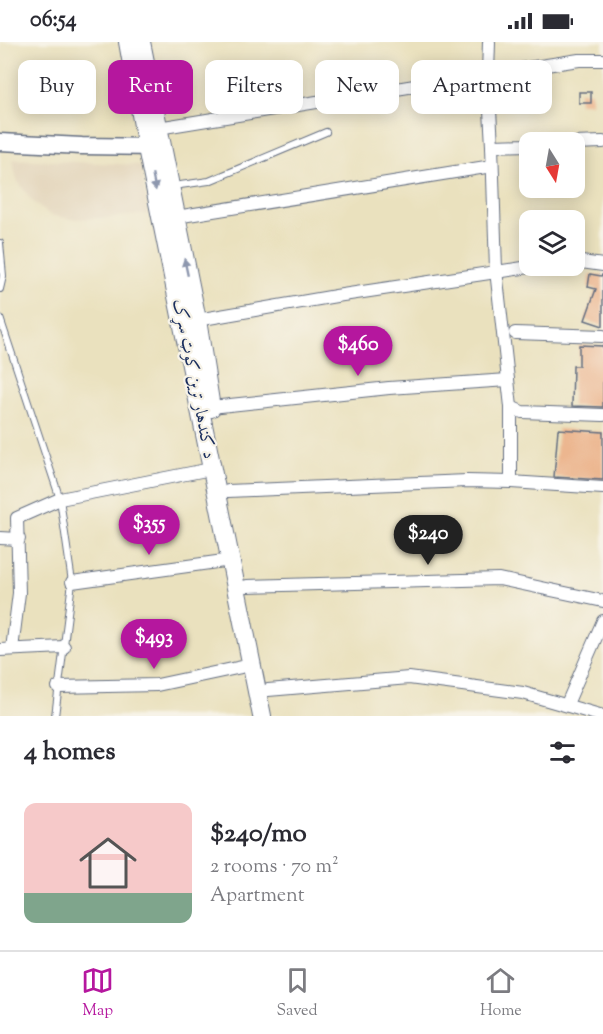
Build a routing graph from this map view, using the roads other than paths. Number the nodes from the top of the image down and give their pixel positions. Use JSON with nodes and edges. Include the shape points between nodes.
{"nodes":[{"id":1,"x":128,"y":42,"type":"edge"},
{"id":2,"x":141,"y":42,"type":"edge"},
{"id":3,"x":489,"y":42,"type":"edge"},
{"id":4,"x":488,"y":60,"type":"edge"},
{"id":5,"x":603,"y":60,"type":"edge"},
{"id":6,"x":552,"y":64,"type":"edge"},
{"id":7,"x":411,"y":90,"type":"edge"},
{"id":8,"x":490,"y":114,"type":"edge"},
{"id":9,"x":326,"y":132,"type":"dead end"},
{"id":10,"x":156,"y":141,"type":"junction"},
{"id":11,"x":0,"y":142,"type":"edge"},
{"id":12,"x":603,"y":142,"type":"edge"},
{"id":13,"x":585,"y":143,"type":"edge"},
{"id":14,"x":519,"y":145,"type":"edge"},
{"id":15,"x":492,"y":146,"type":"junction"},
{"id":16,"x":492,"y":166,"type":"junction"},
{"id":17,"x":170,"y":186,"type":"junction"},
{"id":18,"x":176,"y":217,"type":"junction"},
{"id":19,"x":0,"y":243,"type":"edge"},
{"id":20,"x":585,"y":263,"type":"edge"},
{"id":21,"x":603,"y":265,"type":"edge"},
{"id":22,"x":519,"y":268,"type":"edge"},
{"id":23,"x":496,"y":270,"type":"junction"},
{"id":24,"x":0,"y":289,"type":"edge"},
{"id":25,"x":0,"y":318,"type":"edge"},
{"id":26,"x":197,"y":320,"type":"junction"},
{"id":27,"x":515,"y":333,"type":"dead end"},
{"id":28,"x":603,"y":336,"type":"edge"},
{"id":29,"x":508,"y":380,"type":"junction"},
{"id":30,"x":211,"y":407,"type":"junction"},
{"id":31,"x":511,"y":407,"type":"junction"},
{"id":32,"x":603,"y":415,"type":"edge"},
{"id":33,"x":211,"y":469,"type":"junction"},
{"id":34,"x":511,"y":482,"type":"junction"},
{"id":35,"x":603,"y":488,"type":"edge"},
{"id":36,"x":228,"y":491,"type":"junction"},
{"id":37,"x":60,"y":500,"type":"junction"},
{"id":38,"x":0,"y":538,"type":"edge"},
{"id":39,"x":18,"y":539,"type":"junction"},
{"id":40,"x":231,"y":560,"type":"junction"},
{"id":41,"x":72,"y":582,"type":"junction"},
{"id":42,"x":247,"y":586,"type":"junction"},
{"id":43,"x":603,"y":601,"type":"edge"},
{"id":44,"x":603,"y":621,"type":"edge"},
{"id":45,"x":64,"y":647,"type":"junction"},
{"id":46,"x":6,"y":650,"type":"edge"},
{"id":47,"x":251,"y":665,"type":"junction"},
{"id":48,"x":58,"y":687,"type":"junction"},
{"id":49,"x":268,"y":690,"type":"junction"},
{"id":50,"x":567,"y":704,"type":"junction"},
{"id":51,"x":56,"y":716,"type":"edge"},
{"id":52,"x":268,"y":716,"type":"edge"},
{"id":53,"x":603,"y":716,"type":"edge"}],
"edges":[{"from":1,"to":10,"type":"main road","name":"د کندهار ترين کوټ سړک"},
{"from":2,"to":10,"type":"main road","name":"د کندهار ترين کوټ سړک"},
{"from":3,"to":4,"type":"street"},
{"from":5,"to":6,"type":"street"},
{"from":7,"to":10,"type":"street"},
{"from":8,"to":15,"type":"street"},
{"from":9,"to":17,"type":"lane","via":[[209,182]]},
{"from":10,"to":11,"type":"main road"},
{"from":10,"to":17,"type":"main road","name":"د کندهار ترين کوټ سړک"},
{"from":10,"to":33,"type":"main road","name":"د کندهار ترين کوټ سړک","one_way":true},
{"from":12,"to":13,"type":"street"},
{"from":14,"to":15,"type":"street"},
{"from":15,"to":16,"type":"street"},
{"from":16,"to":18,"type":"street"},
{"from":16,"to":23,"type":"street"},
{"from":17,"to":18,"type":"main road","name":"د کندهار ترين کوټ سړک"},
{"from":26,"to":18,"type":"main road","name":"د کندهار ترين کوټ سړک","one_way":true},
{"from":19,"to":24,"type":"lane"},
{"from":20,"to":21,"type":"street"},
{"from":22,"to":23,"type":"street"},
{"from":23,"to":26,"type":"street"},
{"from":23,"to":29,"type":"street"},
{"from":25,"to":37,"type":"lane"},
{"from":26,"to":30,"type":"main road","name":"د کندهار ترين کوټ سړک"},
{"from":27,"to":28,"type":"street"},
{"from":29,"to":30,"type":"street"},
{"from":29,"to":31,"type":"street"},
{"from":30,"to":36,"type":"main road","name":"د کندهار ترين کوټ سړک"},
{"from":31,"to":32,"type":"street","via":[[522,412]]},
{"from":31,"to":34,"type":"street"},
{"from":33,"to":37,"type":"street"},
{"from":33,"to":40,"type":"main road","name":"د کندهار ترين کوټ سړک"},
{"from":34,"to":35,"type":"street"},
{"from":34,"to":36,"type":"street"},
{"from":36,"to":42,"type":"main road","name":"د کندهار ترين کوټ سړک"},
{"from":37,"to":39,"type":"street","via":[[17,518]]},
{"from":37,"to":41,"type":"lane"},
{"from":38,"to":39,"type":"street"},
{"from":39,"to":46,"type":"street","via":[[19,592]]},
{"from":40,"to":41,"type":"street"},
{"from":40,"to":47,"type":"main road","name":"د کندهار ترين کوټ سړک"},
{"from":41,"to":45,"type":"lane"},
{"from":42,"to":43,"type":"street","via":[[499,579]]},
{"from":42,"to":49,"type":"main road","name":"د کندهار ترين کوټ سړک"},
{"from":44,"to":50,"type":"street"},
{"from":45,"to":46,"type":"street"},
{"from":45,"to":48,"type":"lane"},
{"from":47,"to":48,"type":"street","via":[[157,685]]},
{"from":47,"to":52,"type":"main road","name":"د کندهار ترين کوټ سړک"},
{"from":48,"to":51,"type":"lane"},
{"from":49,"to":50,"type":"street","via":[[409,678],[522,693]]},
{"from":49,"to":52,"type":"main road","name":"د کندهار ترين کوټ سړک"},
{"from":50,"to":53,"type":"street"}]}
